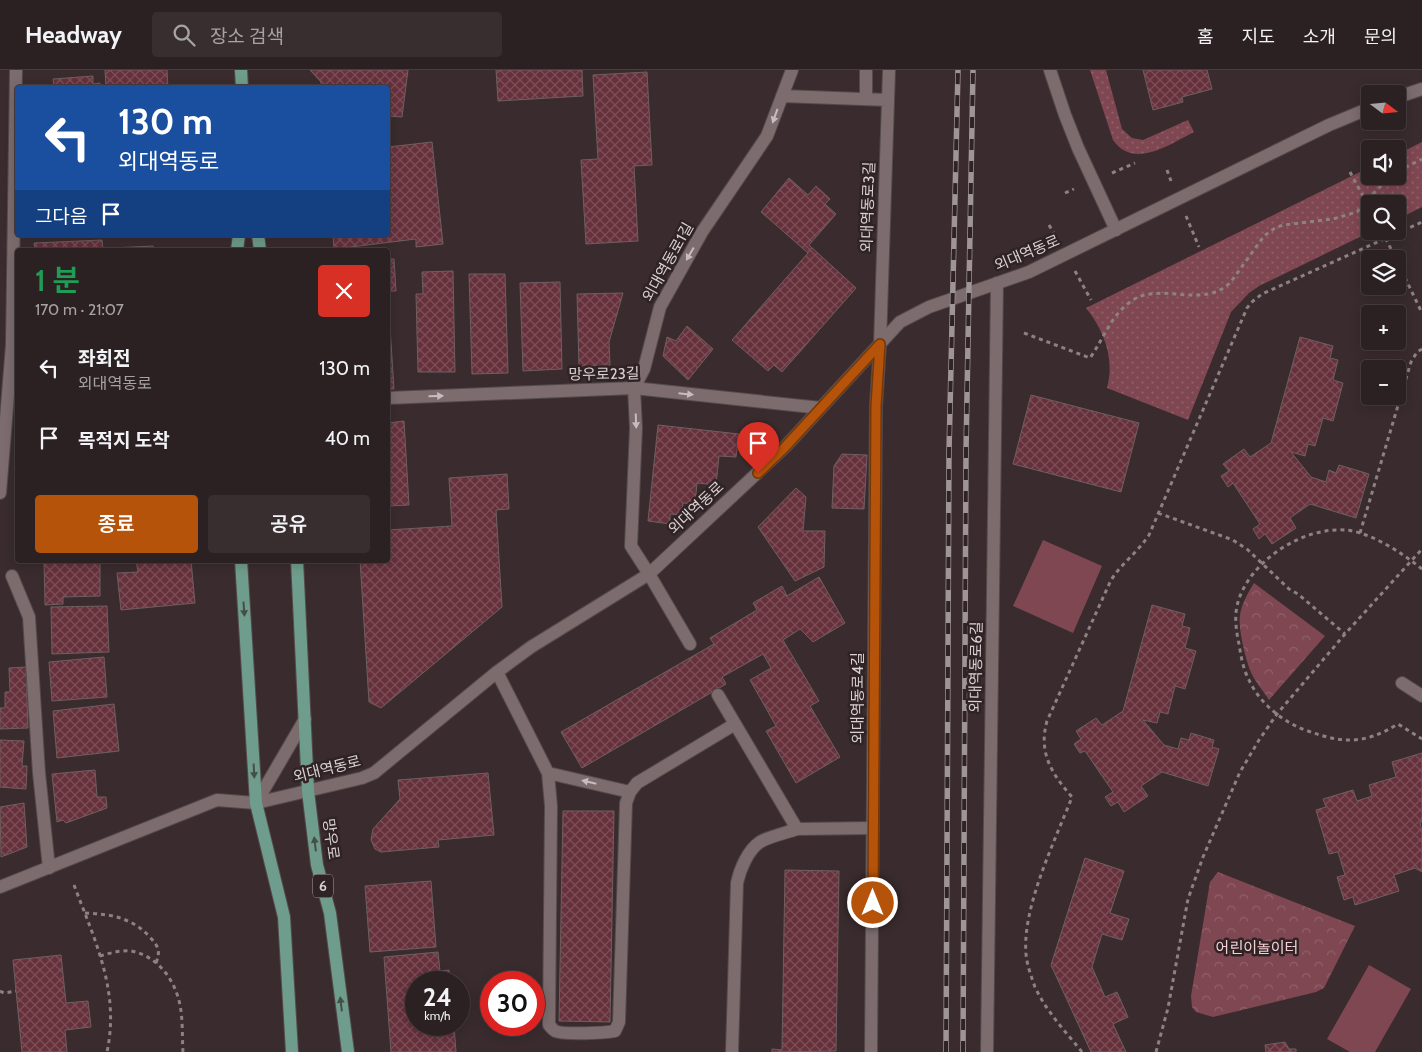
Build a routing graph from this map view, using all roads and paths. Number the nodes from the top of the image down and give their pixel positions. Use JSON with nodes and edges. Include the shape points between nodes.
{"nodes":[{"id":1,"x":16,"y":70,"type":"edge"},
{"id":2,"x":241,"y":70,"type":"edge"},
{"id":3,"x":792,"y":70,"type":"edge"},
{"id":4,"x":866,"y":70,"type":"edge"},
{"id":5,"x":889,"y":70,"type":"edge"},
{"id":6,"x":1050,"y":70,"type":"edge"},
{"id":7,"x":16,"y":85,"type":"edge"},
{"id":8,"x":242,"y":85,"type":"edge"},
{"id":9,"x":1422,"y":89,"type":"edge"},
{"id":10,"x":1406,"y":94,"type":"edge"},
{"id":11,"x":782,"y":96,"type":"junction"},
{"id":12,"x":866,"y":99,"type":"junction"},
{"id":13,"x":888,"y":100,"type":"junction"},
{"id":14,"x":1361,"y":112,"type":"edge"},
{"id":15,"x":1422,"y":159,"type":"edge"},
{"id":16,"x":1406,"y":167,"type":"edge"},
{"id":17,"x":1350,"y":172,"type":"dead end"},
{"id":18,"x":1382,"y":185,"type":"edge"},
{"id":19,"x":1363,"y":195,"type":"edge"},
{"id":20,"x":1372,"y":195,"type":"edge"},
{"id":21,"x":1361,"y":208,"type":"edge"},
{"id":22,"x":1422,"y":222,"type":"edge"},
{"id":23,"x":1406,"y":229,"type":"edge"},
{"id":24,"x":1116,"y":230,"type":"junction"},
{"id":25,"x":1382,"y":240,"type":"edge"},
{"id":26,"x":1406,"y":280,"type":"edge"},
{"id":27,"x":997,"y":283,"type":"junction"},
{"id":28,"x":1422,"y":314,"type":"edge"},
{"id":29,"x":1024,"y":333,"type":"dead end"},
{"id":30,"x":15,"y":344,"type":"edge"},
{"id":31,"x":880,"y":344,"type":"junction"},
{"id":32,"x":1422,"y":349,"type":"edge"},
{"id":33,"x":634,"y":388,"type":"junction"},
{"id":34,"x":390,"y":398,"type":"edge"},
{"id":35,"x":821,"y":408,"type":"junction"},
{"id":36,"x":0,"y":493,"type":"edge"},
{"id":37,"x":1158,"y":513,"type":"junction"},
{"id":38,"x":1360,"y":534,"type":"junction"},
{"id":39,"x":1422,"y":549,"type":"edge"},
{"id":40,"x":1412,"y":561,"type":"junction"},
{"id":41,"x":241,"y":563,"type":"edge"},
{"id":42,"x":297,"y":563,"type":"edge"},
{"id":43,"x":1263,"y":563,"type":"junction"},
{"id":44,"x":1422,"y":569,"type":"edge"},
{"id":45,"x":649,"y":574,"type":"junction"},
{"id":46,"x":12,"y":576,"type":"dead end"},
{"id":47,"x":1345,"y":634,"type":"junction"},
{"id":48,"x":690,"y":644,"type":"dead end"},
{"id":49,"x":497,"y":672,"type":"junction"},
{"id":50,"x":1402,"y":683,"type":"dead end"},
{"id":51,"x":718,"y":695,"type":"dead end"},
{"id":52,"x":1422,"y":696,"type":"edge"},
{"id":53,"x":1277,"y":714,"type":"junction"},
{"id":54,"x":305,"y":719,"type":"junction"},
{"id":55,"x":735,"y":724,"type":"junction"},
{"id":56,"x":1422,"y":739,"type":"edge"},
{"id":57,"x":548,"y":773,"type":"junction"},
{"id":58,"x":308,"y":791,"type":"junction"},
{"id":59,"x":630,"y":792,"type":"junction"},
{"id":60,"x":256,"y":803,"type":"junction"},
{"id":61,"x":873,"y":828,"type":"junction"},
{"id":62,"x":798,"y":829,"type":"junction"},
{"id":63,"x":49,"y":868,"type":"junction"},
{"id":64,"x":74,"y":885,"type":"dead end"},
{"id":65,"x":0,"y":887,"type":"edge"},
{"id":66,"x":84,"y":913,"type":"junction"},
{"id":67,"x":100,"y":956,"type":"junction"},
{"id":68,"x":156,"y":963,"type":"junction"},
{"id":69,"x":0,"y":991,"type":"edge"},
{"id":70,"x":16,"y":991,"type":"dead end"},
{"id":71,"x":107,"y":1052,"type":"edge"},
{"id":72,"x":183,"y":1052,"type":"edge"},
{"id":73,"x":292,"y":1052,"type":"edge"},
{"id":74,"x":348,"y":1052,"type":"edge"},
{"id":75,"x":732,"y":1052,"type":"edge"},
{"id":76,"x":872,"y":1052,"type":"edge"},
{"id":77,"x":987,"y":1052,"type":"edge"},
{"id":78,"x":1082,"y":1052,"type":"edge"},
{"id":79,"x":1156,"y":1052,"type":"edge"}],
"edges":[{"from":1,"to":7,"type":"street"},
{"from":2,"to":8,"type":"main road"},
{"from":3,"to":11,"type":"street","name":"외대역동로1길"},
{"from":4,"to":12,"type":"street"},
{"from":5,"to":13,"type":"street","name":"외대역동로3길"},
{"from":6,"to":24,"type":"street","via":[[1065,115]]},
{"from":9,"to":10,"type":"street"},
{"from":11,"to":12,"type":"street"},
{"from":11,"to":33,"type":"street","name":"외대역동로1길","one_way":true,"via":[[767,136],[702,232],[660,307],[644,368]]},
{"from":12,"to":13,"type":"street"},
{"from":13,"to":31,"type":"street","name":"외대역동로3길"},
{"from":14,"to":24,"type":"street","name":"외대역동로"},
{"from":15,"to":16,"type":"path"},
{"from":17,"to":19,"type":"path"},
{"from":18,"to":20,"type":"path"},
{"from":21,"to":29,"type":"path","via":[[1346,216],[1274,228],[1264,236],[1230,283],[1212,294],[1141,296],[1116,314],[1090,358]]},
{"from":22,"to":23,"type":"path"},
{"from":24,"to":27,"type":"street","name":"외대역동로","via":[[1029,272]]},
{"from":25,"to":37,"type":"path","via":[[1253,300],[1242,318]]},
{"from":26,"to":28,"type":"path"},
{"from":27,"to":31,"type":"street","name":"외대역동로","via":[[929,307],[900,322]]},
{"from":27,"to":77,"type":"street","name":"외대역동로6길"},
{"from":30,"to":36,"type":"street"},
{"from":31,"to":35,"type":"street","name":"외대역동로"},
{"from":31,"to":61,"type":"street","name":"외대역동로4길","via":[[876,406]]},
{"from":32,"to":38,"type":"path","via":[[1411,362]]},
{"from":34,"to":33,"type":"street","name":"망우로23길","one_way":true},
{"from":33,"to":35,"type":"street","name":"망우로23길","one_way":true},
{"from":33,"to":45,"type":"street","name":"외대역동로1길","one_way":true,"via":[[636,428],[631,546]]},
{"from":35,"to":45,"type":"street","name":"외대역동로","via":[[785,447]]},
{"from":37,"to":43,"type":"path","via":[[1233,540]]},
{"from":37,"to":78,"type":"path","via":[[1142,546],[1111,580],[1044,731],[1046,757],[1072,797],[1036,892],[1030,913],[1026,953],[1030,972],[1046,1007]]},
{"from":38,"to":40,"type":"path","via":[[1381,542]]},
{"from":38,"to":43,"type":"path","via":[[1345,530],[1321,532],[1284,548]]},
{"from":39,"to":40,"type":"path"},
{"from":40,"to":44,"type":"path"},
{"from":40,"to":47,"type":"path"},
{"from":41,"to":60,"type":"main road","one_way":true},
{"from":42,"to":54,"type":"main road","name":"망우로","number":"6"},
{"from":43,"to":47,"type":"path","via":[[1289,589]]},
{"from":43,"to":53,"type":"path","via":[[1238,602],[1237,632],[1249,680]]},
{"from":45,"to":48,"type":"street","name":"외대역동로1길"},
{"from":45,"to":49,"type":"street","name":"외대역동로"},
{"from":46,"to":63,"type":"street","via":[[29,617]]},
{"from":47,"to":53,"type":"path"},
{"from":49,"to":57,"type":"street"},
{"from":49,"to":58,"type":"street","name":"외대역동로","via":[[374,773]]},
{"from":50,"to":52,"type":"street"},
{"from":51,"to":55,"type":"street"},
{"from":53,"to":56,"type":"path","via":[[1324,737],[1357,741],[1398,724]]},
{"from":53,"to":79,"type":"path","via":[[1240,772],[1203,857],[1188,899],[1168,1008]]},
{"from":54,"to":58,"type":"main road","name":"망우로","number":"6"},
{"from":54,"to":60,"type":"street"},
{"from":55,"to":59,"type":"street","via":[[637,783]]},
{"from":55,"to":62,"type":"street"},
{"from":59,"to":57,"type":"street","one_way":true},
{"from":57,"to":59,"type":"street","via":[[551,806],[549,1025],[554,1031],[607,1033],[615,1031],[619,1022],[626,803]]},
{"from":58,"to":60,"type":"street","name":"외대역동로"},
{"from":74,"to":58,"type":"main road","name":"망우로","number":"6","one_way":true,"via":[[330,913],[317,864]]},
{"from":60,"to":63,"type":"street","name":"외대역동로","via":[[217,800]]},
{"from":60,"to":73,"type":"main road","via":[[284,917]]},
{"from":61,"to":62,"type":"street"},
{"from":61,"to":76,"type":"street","name":"외대역동로4길"},
{"from":62,"to":75,"type":"street","via":[[761,842],[752,849],[739,873]]},
{"from":63,"to":65,"type":"street","name":"외대역동로"},
{"from":64,"to":66,"type":"path"},
{"from":66,"to":67,"type":"path"},
{"from":66,"to":68,"type":"path","via":[[111,915],[137,925],[159,948]]},
{"from":67,"to":68,"type":"path","via":[[130,951]]},
{"from":67,"to":71,"type":"path","via":[[112,1016]]},
{"from":68,"to":72,"type":"path","via":[[172,983],[180,1006]]},
{"from":69,"to":70,"type":"path"}]}
